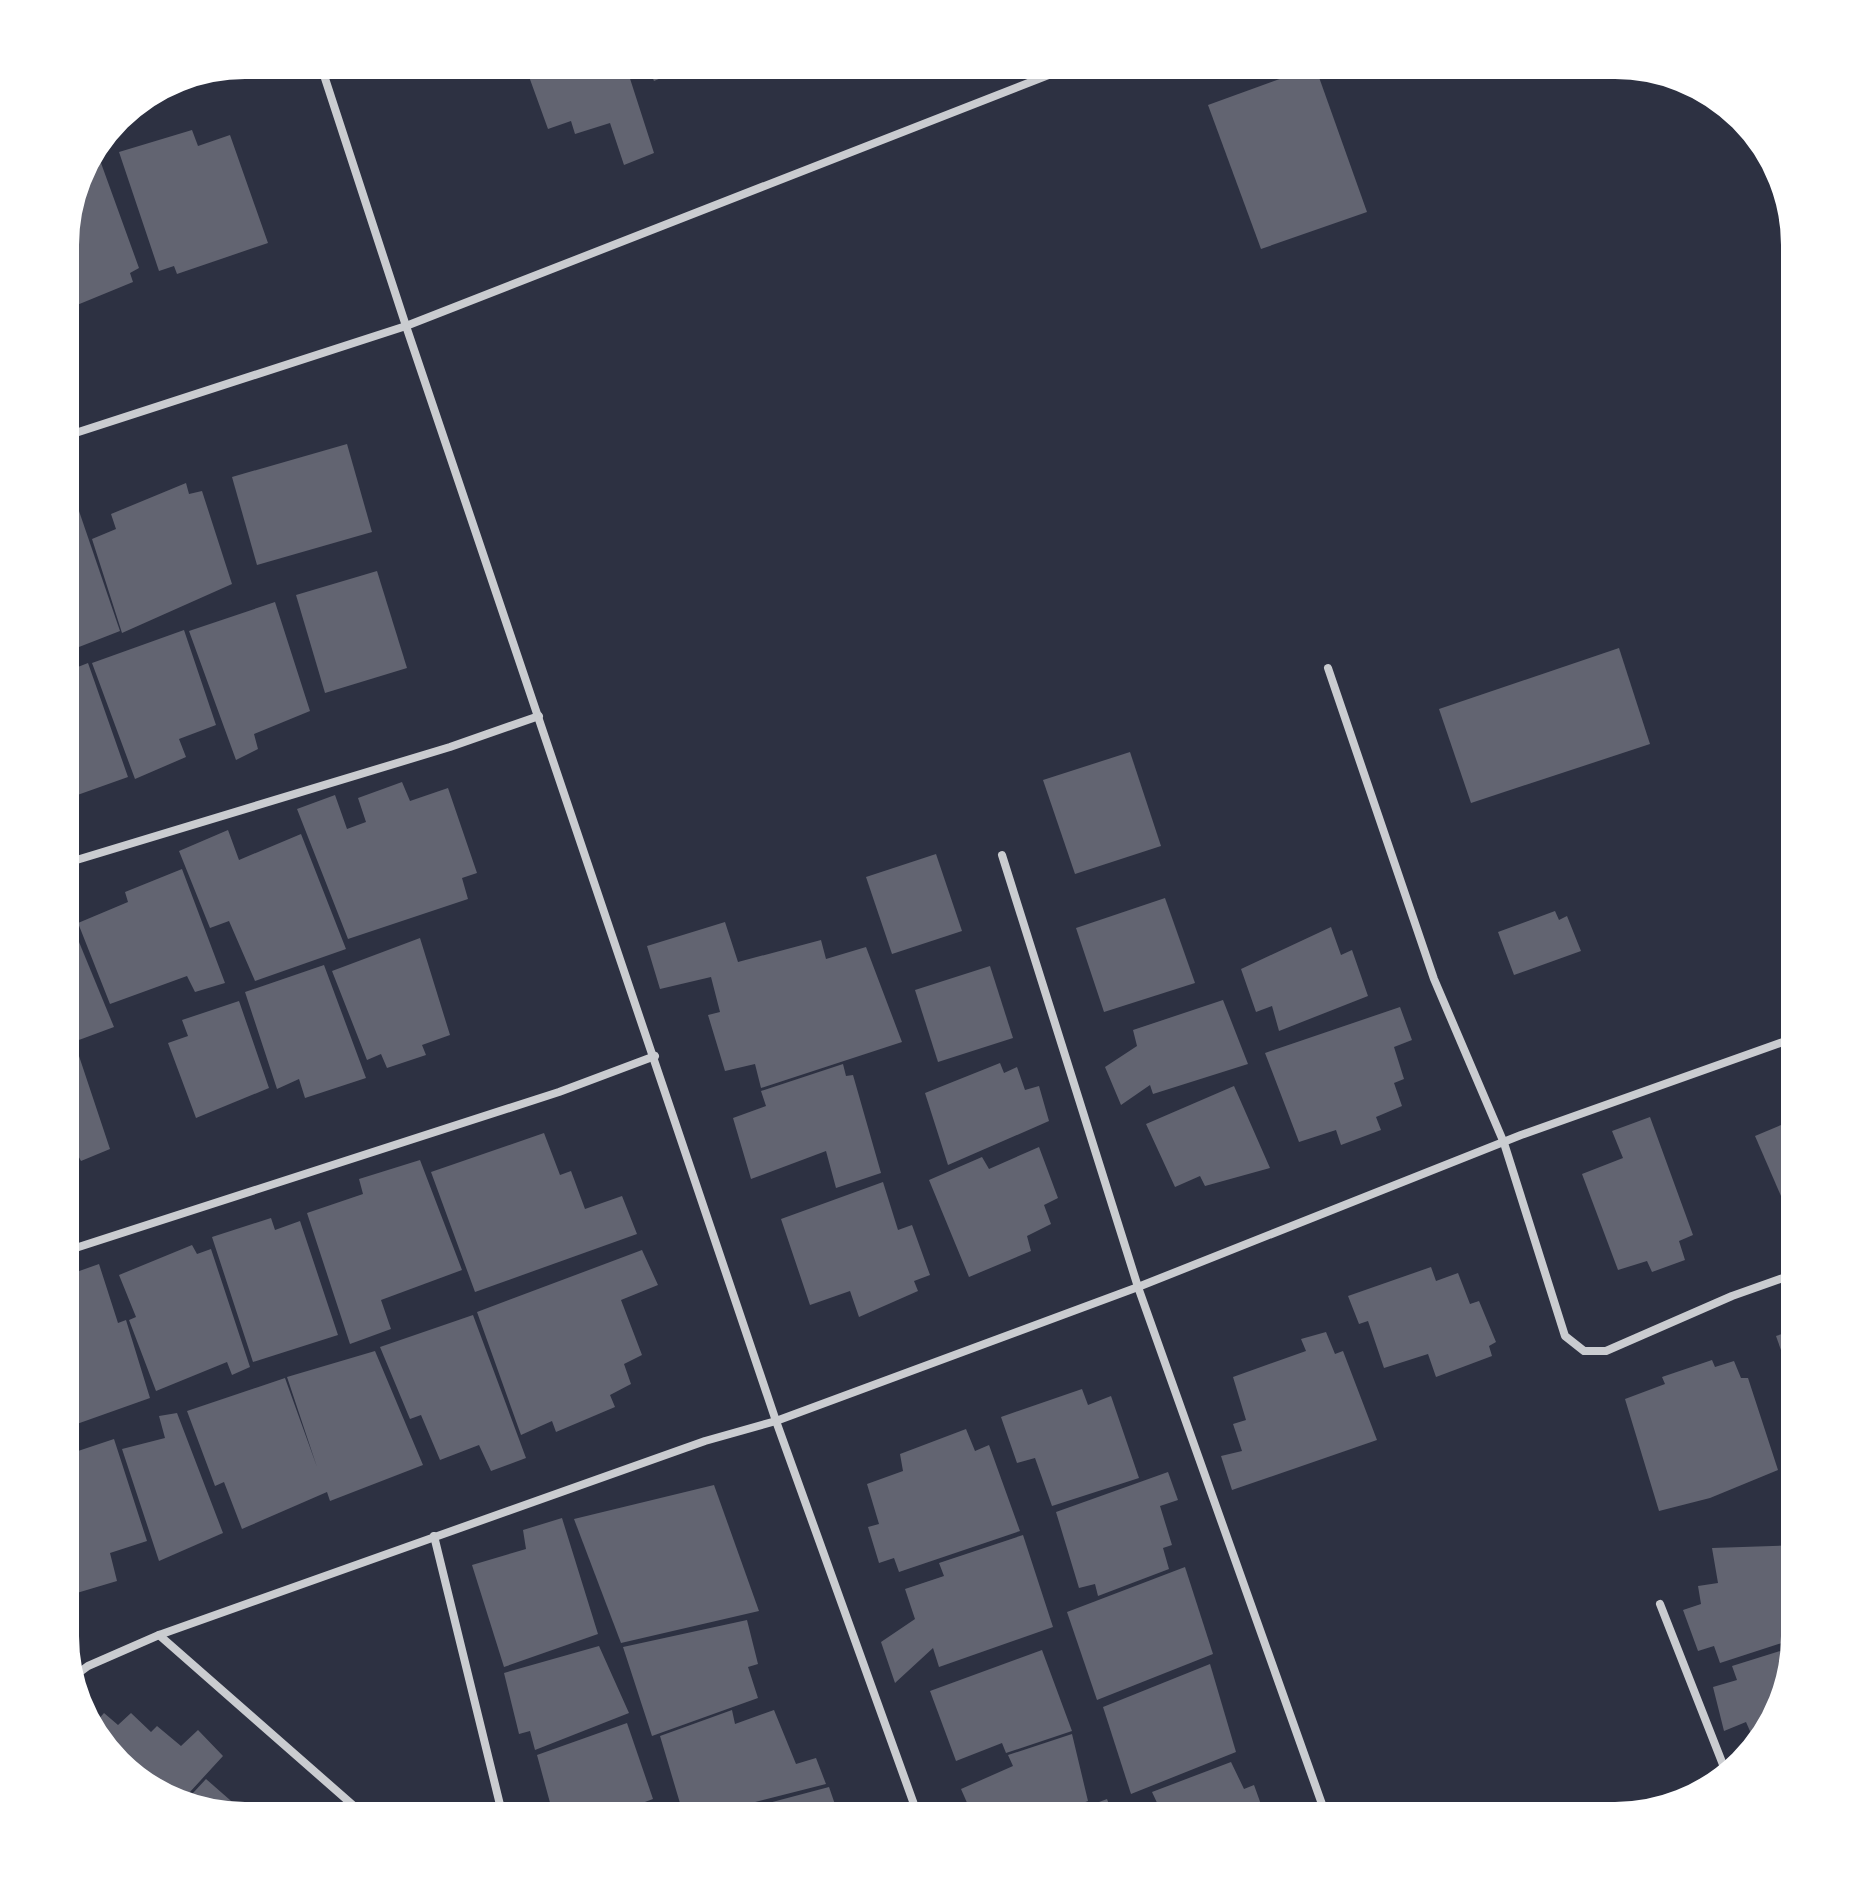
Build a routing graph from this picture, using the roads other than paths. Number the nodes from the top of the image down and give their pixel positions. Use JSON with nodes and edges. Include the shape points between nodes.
{"nodes":[{"id":1,"x":324,"y":74,"type":"edge"},
{"id":2,"x":1051,"y":74,"type":"edge"},
{"id":3,"x":406,"y":326,"type":"junction"},
{"id":4,"x":74,"y":433,"type":"edge"},
{"id":5,"x":1328,"y":668,"type":"dead end"},
{"id":6,"x":539,"y":716,"type":"junction"},
{"id":7,"x":1002,"y":855,"type":"dead end"},
{"id":8,"x":74,"y":861,"type":"edge"},
{"id":9,"x":1786,"y":1041,"type":"edge"},
{"id":10,"x":655,"y":1056,"type":"junction"},
{"id":11,"x":1504,"y":1143,"type":"junction"},
{"id":12,"x":74,"y":1248,"type":"edge"},
{"id":13,"x":1786,"y":1277,"type":"edge"},
{"id":14,"x":1138,"y":1287,"type":"junction"},
{"id":15,"x":776,"y":1421,"type":"junction"},
{"id":16,"x":434,"y":1536,"type":"junction"},
{"id":17,"x":1660,"y":1604,"type":"dead end"},
{"id":18,"x":159,"y":1635,"type":"junction"},
{"id":19,"x":78,"y":1673,"type":"edge"},
{"id":20,"x":1724,"y":1768,"type":"edge"},
{"id":21,"x":355,"y":1807,"type":"edge"},
{"id":22,"x":501,"y":1807,"type":"edge"},
{"id":23,"x":915,"y":1807,"type":"edge"},
{"id":24,"x":1323,"y":1807,"type":"edge"}],
"edges":[{"from":1,"to":3,"type":"street"},
{"from":2,"to":3,"type":"street"},
{"from":3,"to":4,"type":"street"},
{"from":3,"to":6,"type":"street"},
{"from":5,"to":11,"type":"street","via":[[1434,979]]},
{"from":6,"to":8,"type":"street"},
{"from":6,"to":10,"type":"street"},
{"from":7,"to":14,"type":"street"},
{"from":9,"to":11,"type":"street"},
{"from":10,"to":12,"type":"street"},
{"from":10,"to":15,"type":"street"},
{"from":11,"to":13,"type":"street","via":[[1565,1336],[1584,1351],[1606,1351]]},
{"from":11,"to":14,"type":"street"},
{"from":14,"to":15,"type":"street"},
{"from":14,"to":24,"type":"street"},
{"from":15,"to":16,"type":"street"},
{"from":15,"to":23,"type":"street"},
{"from":16,"to":18,"type":"street"},
{"from":16,"to":22,"type":"street"},
{"from":17,"to":20,"type":"street"},
{"from":18,"to":19,"type":"street"},
{"from":18,"to":21,"type":"street"}]}
